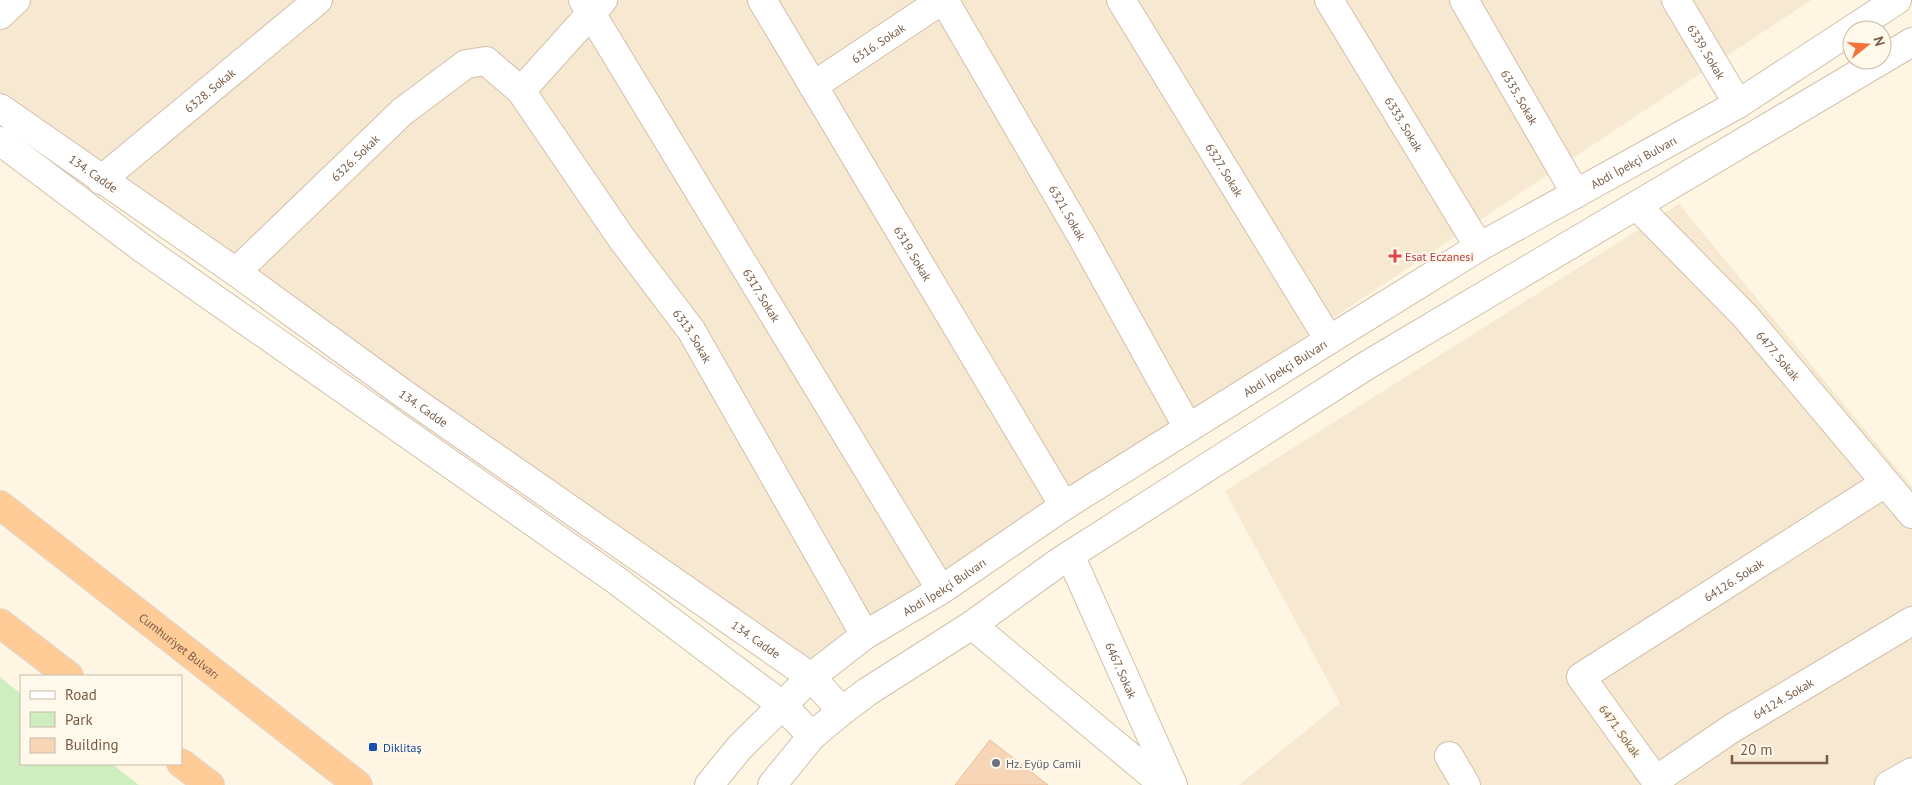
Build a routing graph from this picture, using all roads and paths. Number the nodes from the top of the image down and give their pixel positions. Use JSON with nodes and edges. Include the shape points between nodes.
{"nodes":[{"id":1,"x":16,"y":0,"type":"edge"},
{"id":2,"x":318,"y":0,"type":"edge"},
{"id":3,"x":762,"y":0,"type":"edge"},
{"id":4,"x":943,"y":0,"type":"edge"},
{"id":5,"x":1121,"y":0,"type":"edge"},
{"id":6,"x":1329,"y":0,"type":"edge"},
{"id":7,"x":1464,"y":0,"type":"edge"},
{"id":8,"x":1676,"y":0,"type":"edge"},
{"id":9,"x":1887,"y":3,"type":"edge"},
{"id":10,"x":593,"y":4,"type":"edge"},
{"id":11,"x":0,"y":15,"type":"edge"},
{"id":12,"x":1912,"y":42,"type":"edge"},
{"id":13,"x":486,"y":61,"type":"joint"},
{"id":14,"x":812,"y":86,"type":"junction"},
{"id":15,"x":521,"y":91,"type":"junction"},
{"id":16,"x":1738,"y":104,"type":"junction"},
{"id":17,"x":0,"y":108,"type":"edge"},
{"id":18,"x":0,"y":141,"type":"edge"},
{"id":19,"x":101,"y":180,"type":"junction"},
{"id":20,"x":1576,"y":194,"type":"junction"},
{"id":21,"x":1637,"y":206,"type":"junction"},
{"id":22,"x":1479,"y":247,"type":"junction"},
{"id":23,"x":236,"y":272,"type":"junction"},
{"id":24,"x":1329,"y":340,"type":"junction"},
{"id":25,"x":1188,"y":428,"type":"junction"},
{"id":26,"x":1885,"y":483,"type":"junction"},
{"id":27,"x":0,"y":505,"type":"edge"},
{"id":28,"x":1064,"y":506,"type":"junction"},
{"id":29,"x":1912,"y":514,"type":"edge"},
{"id":30,"x":1070,"y":555,"type":"junction"},
{"id":31,"x":941,"y":590,"type":"junction"},
{"id":32,"x":1912,"y":621,"type":"edge"},
{"id":33,"x":0,"y":623,"type":"edge"},
{"id":34,"x":972,"y":625,"type":"junction"},
{"id":35,"x":865,"y":635,"type":"junction"},
{"id":36,"x":68,"y":675,"type":"edge"},
{"id":37,"x":811,"y":677,"type":"junction"},
{"id":38,"x":1581,"y":677,"type":"joint"},
{"id":39,"x":782,"y":705,"type":"junction"},
{"id":40,"x":842,"y":711,"type":"junction"},
{"id":41,"x":812,"y":736,"type":"junction"},
{"id":42,"x":1449,"y":756,"type":"dead end"},
{"id":43,"x":182,"y":764,"type":"edge"},
{"id":44,"x":1912,"y":772,"type":"edge"},
{"id":45,"x":1657,"y":782,"type":"edge"},
{"id":46,"x":210,"y":785,"type":"edge"},
{"id":47,"x":358,"y":785,"type":"edge"},
{"id":48,"x":709,"y":785,"type":"edge"},
{"id":49,"x":772,"y":785,"type":"edge"},
{"id":50,"x":1164,"y":785,"type":"edge"},
{"id":51,"x":1172,"y":785,"type":"edge"},
{"id":52,"x":1466,"y":785,"type":"edge"},
{"id":53,"x":1889,"y":785,"type":"edge"}],
"edges":[{"from":1,"to":11,"type":"street"},
{"from":2,"to":19,"type":"street","name":"6328. Sokak"},
{"from":3,"to":14,"type":"street","name":"6319. Sokak"},
{"from":4,"to":14,"type":"street","name":"6316. Sokak"},
{"from":4,"to":25,"type":"street","name":"6321. Sokak","via":[[1081,235]]},
{"from":5,"to":24,"type":"street","name":"6327. Sokak"},
{"from":6,"to":22,"type":"street","name":"6333. Sokak"},
{"from":7,"to":20,"type":"street","name":"6335. Sokak"},
{"from":8,"to":16,"type":"street","name":"6339. Sokak"},
{"from":9,"to":16,"type":"street","name":"Abdi İpekçi Bulvarı"},
{"from":10,"to":15,"type":"street"},
{"from":10,"to":31,"type":"street","name":"6317. Sokak","via":[[774,316]]},
{"from":12,"to":21,"type":"street"},
{"from":13,"to":15,"type":"street","name":"6313. Sokak"},
{"from":13,"to":23,"type":"street","name":"6326. Sokak","via":[[466,64],[402,112]]},
{"from":14,"to":28,"type":"street","name":"6319. Sokak"},
{"from":15,"to":35,"type":"street","name":"6313. Sokak","via":[[622,239],[691,330]]},
{"from":16,"to":20,"type":"street","name":"Abdi İpekçi Bulvarı"},
{"from":17,"to":19,"type":"street","name":"134. Cadde"},
{"from":18,"to":39,"type":"street","via":[[142,248],[616,580]]},
{"from":19,"to":23,"type":"street","name":"134. Cadde"},
{"from":20,"to":22,"type":"street","name":"Abdi İpekçi Bulvarı"},
{"from":21,"to":26,"type":"street","name":"6477. Sokak","via":[[1746,317]]},
{"from":21,"to":30,"type":"street","via":[[1369,364]]},
{"from":22,"to":24,"type":"street","name":"Abdi İpekçi Bulvarı"},
{"from":23,"to":37,"type":"street","name":"134. Cadde","via":[[404,394]]},
{"from":24,"to":25,"type":"street","name":"Abdi İpekçi Bulvarı"},
{"from":25,"to":28,"type":"street","name":"Abdi İpekçi Bulvarı"},
{"from":26,"to":29,"type":"street","name":"6477. Sokak"},
{"from":26,"to":38,"type":"street","name":"64126. Sokak"},
{"from":27,"to":47,"type":"highway","name":"Cumhuriyet Bulvarı"},
{"from":28,"to":31,"type":"street","name":"Abdi İpekçi Bulvarı"},
{"from":30,"to":34,"type":"street"},
{"from":30,"to":51,"type":"street","name":"6467. Sokak"},
{"from":31,"to":35,"type":"street","name":"Abdi İpekçi Bulvarı"},
{"from":32,"to":45,"type":"street","name":"64124. Sokak","via":[[1731,729]]},
{"from":33,"to":36,"type":"highway"},
{"from":34,"to":40,"type":"street"},
{"from":34,"to":50,"type":"street"},
{"from":35,"to":37,"type":"street","name":"Abdi İpekçi Bulvarı"},
{"from":37,"to":39,"type":"street","name":"Abdi İpekçi Bulvarı"},
{"from":37,"to":40,"type":"street","name":"134. Cadde"},
{"from":38,"to":45,"type":"street","name":"6471. Sokak"},
{"from":39,"to":41,"type":"street"},
{"from":39,"to":48,"type":"street","name":"Abdi İpekçi Bulvarı","via":[[740,747]]},
{"from":40,"to":41,"type":"street"},
{"from":41,"to":49,"type":"street"},
{"from":42,"to":52,"type":"street"},
{"from":43,"to":46,"type":"highway"},
{"from":44,"to":53,"type":"street"}]}
